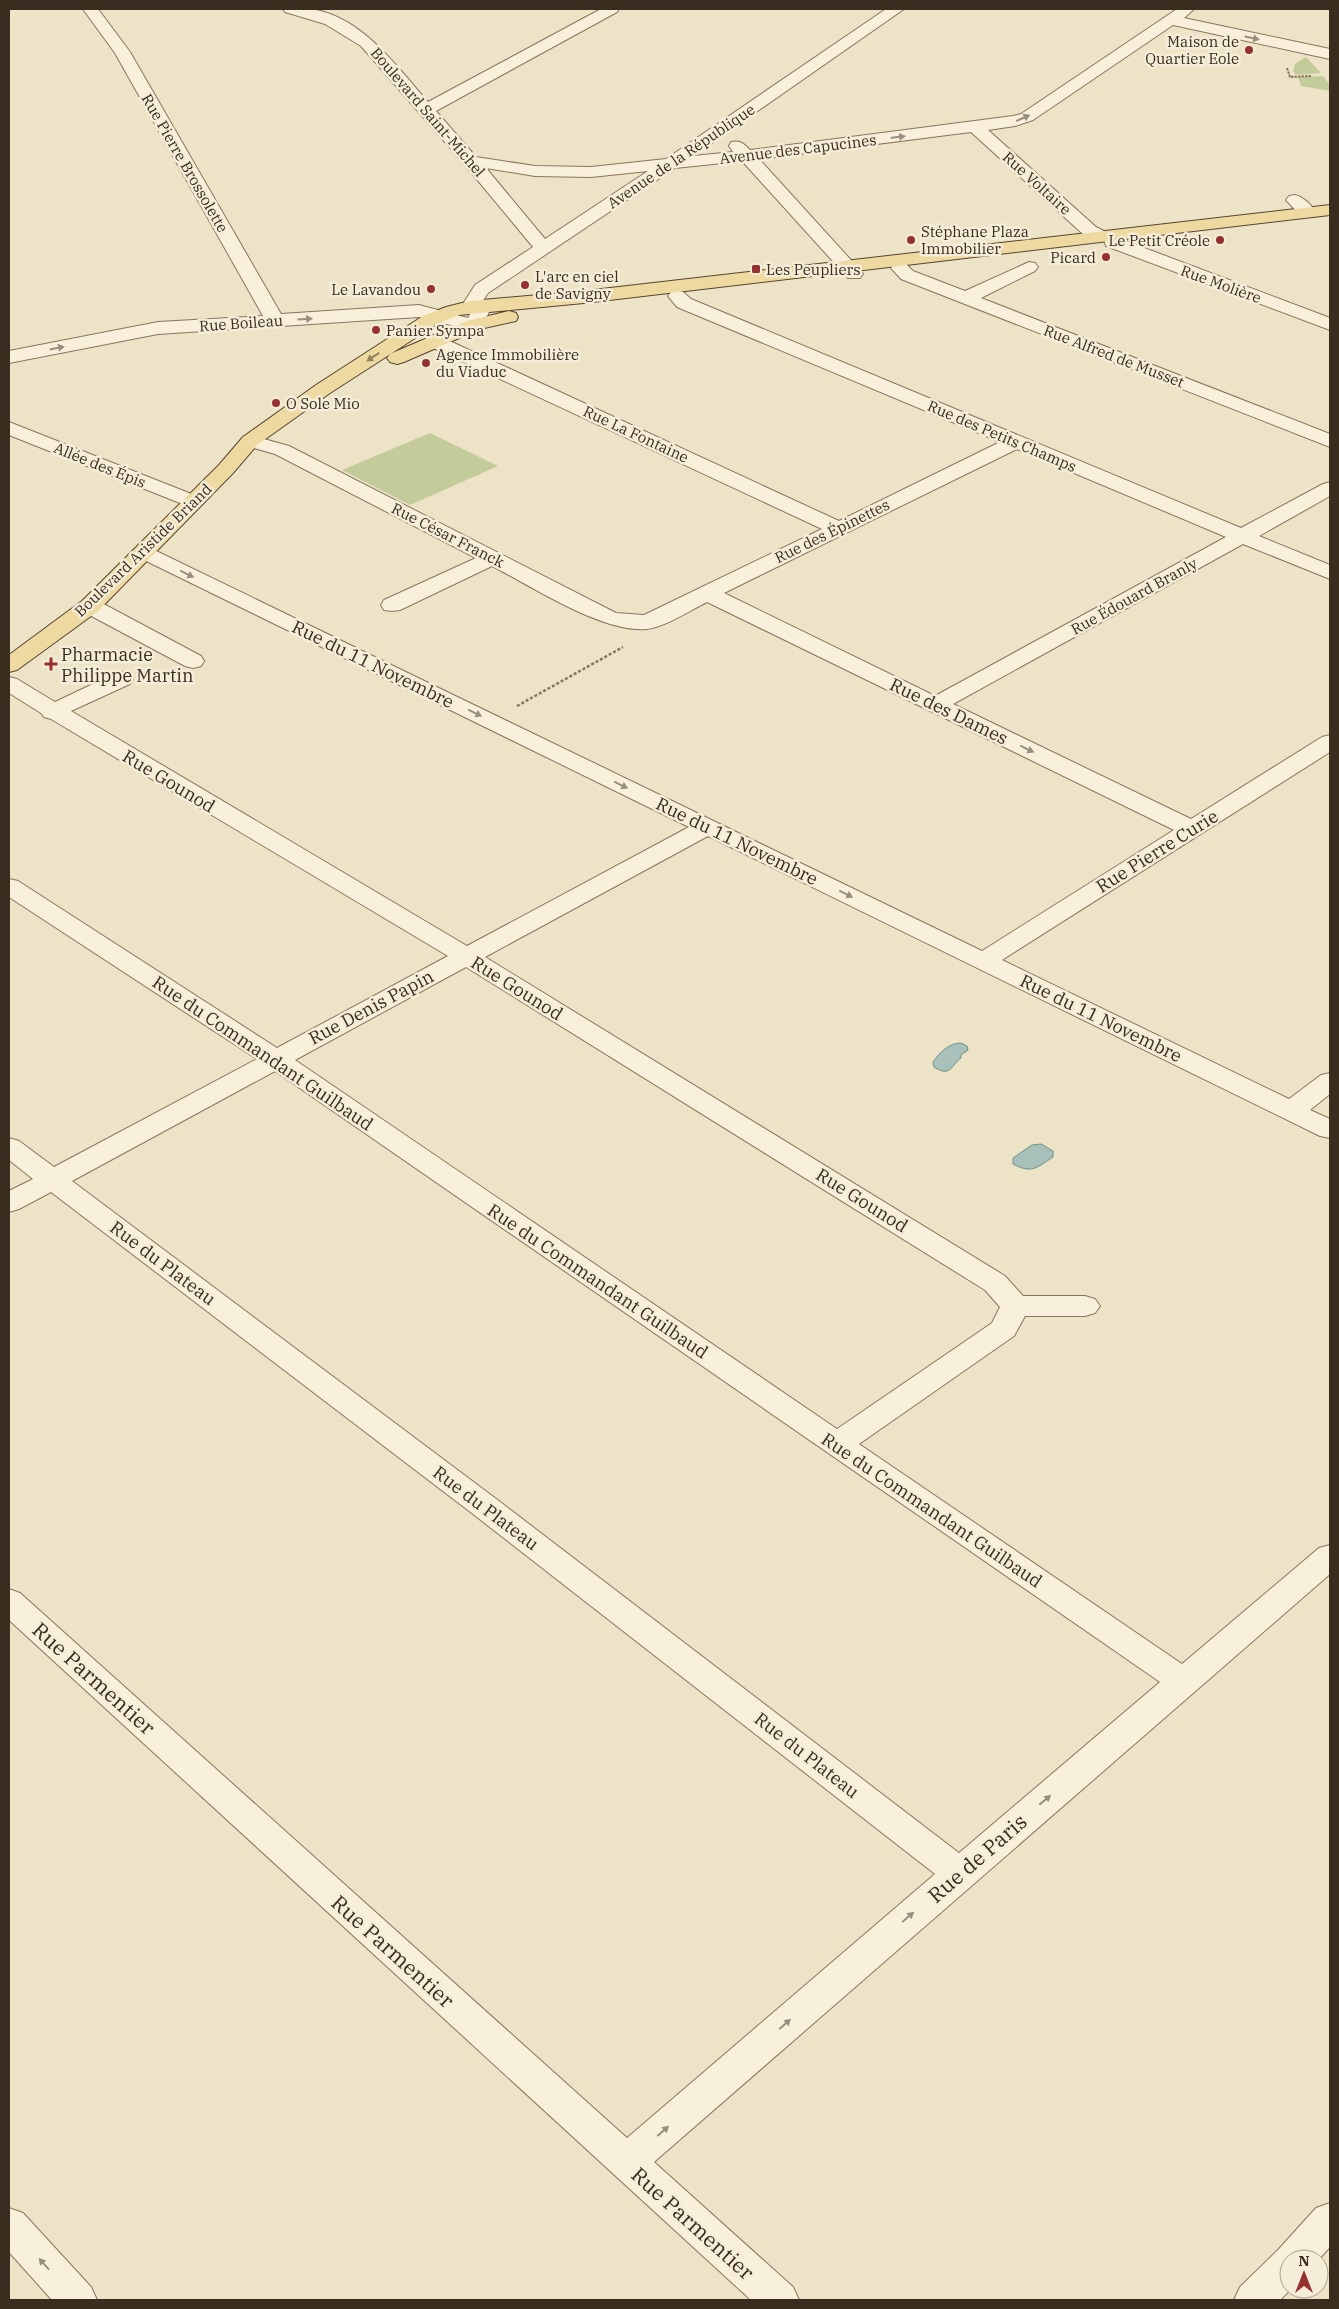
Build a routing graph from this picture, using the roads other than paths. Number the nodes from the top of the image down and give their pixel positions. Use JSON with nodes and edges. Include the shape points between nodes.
{"nodes":[{"id":1,"x":90,"y":9,"type":"edge"},
{"id":2,"x":290,"y":9,"type":"edge"},
{"id":3,"x":612,"y":9,"type":"edge"},
{"id":4,"x":896,"y":9,"type":"edge"},
{"id":5,"x":1187,"y":9,"type":"edge"},
{"id":6,"x":323,"y":12,"type":"edge"},
{"id":7,"x":1170,"y":20,"type":"junction"},
{"id":8,"x":1330,"y":54,"type":"edge"},
{"id":9,"x":425,"y":110,"type":"junction"},
{"id":10,"x":975,"y":127,"type":"junction"},
{"id":11,"x":714,"y":134,"type":"junction"},
{"id":12,"x":746,"y":156,"type":"junction"},
{"id":13,"x":471,"y":161,"type":"junction"},
{"id":14,"x":669,"y":165,"type":"junction"},
{"id":15,"x":1330,"y":210,"type":"edge"},
{"id":16,"x":1330,"y":218,"type":"edge"},
{"id":17,"x":1106,"y":239,"type":"junction"},
{"id":18,"x":543,"y":248,"type":"junction"},
{"id":19,"x":1029,"y":267,"type":"dead end"},
{"id":20,"x":900,"y":268,"type":"junction"},
{"id":21,"x":850,"y":270,"type":"junction"},
{"id":22,"x":772,"y":275,"type":"junction"},
{"id":23,"x":676,"y":296,"type":"junction"},
{"id":24,"x":966,"y":298,"type":"junction"},
{"id":25,"x":470,"y":307,"type":"junction"},
{"id":26,"x":440,"y":316,"type":"junction"},
{"id":27,"x":275,"y":321,"type":"junction"},
{"id":28,"x":1330,"y":324,"type":"edge"},
{"id":29,"x":474,"y":326,"type":"junction"},
{"id":30,"x":434,"y":341,"type":"junction"},
{"id":31,"x":9,"y":357,"type":"edge"},
{"id":32,"x":9,"y":428,"type":"edge"},
{"id":33,"x":1330,"y":441,"type":"edge"},
{"id":34,"x":1016,"y":442,"type":"junction"},
{"id":35,"x":258,"y":443,"type":"junction"},
{"id":36,"x":1330,"y":488,"type":"edge"},
{"id":37,"x":192,"y":501,"type":"junction"},
{"id":38,"x":838,"y":528,"type":"junction"},
{"id":39,"x":1243,"y":536,"type":"junction"},
{"id":40,"x":143,"y":552,"type":"junction"},
{"id":41,"x":493,"y":558,"type":"junction"},
{"id":42,"x":1330,"y":573,"type":"edge"},
{"id":43,"x":706,"y":593,"type":"junction"},
{"id":44,"x":392,"y":604,"type":"dead end"},
{"id":45,"x":90,"y":606,"type":"junction"},
{"id":46,"x":648,"y":622,"type":"joint"},
{"id":47,"x":193,"y":660,"type":"dead end"},
{"id":48,"x":9,"y":665,"type":"edge"},
{"id":49,"x":122,"y":679,"type":"dead end"},
{"id":50,"x":9,"y":684,"type":"edge"},
{"id":51,"x":937,"y":704,"type":"junction"},
{"id":52,"x":52,"y":712,"type":"junction"},
{"id":53,"x":1330,"y":742,"type":"edge"},
{"id":54,"x":707,"y":826,"type":"junction"},
{"id":55,"x":1192,"y":829,"type":"junction"},
{"id":56,"x":9,"y":886,"type":"edge"},
{"id":57,"x":466,"y":956,"type":"junction"},
{"id":58,"x":983,"y":960,"type":"junction"},
{"id":59,"x":274,"y":1058,"type":"junction"},
{"id":60,"x":1330,"y":1081,"type":"edge"},
{"id":61,"x":1291,"y":1111,"type":"junction"},
{"id":62,"x":1330,"y":1130,"type":"edge"},
{"id":63,"x":9,"y":1147,"type":"edge"},
{"id":64,"x":53,"y":1179,"type":"junction"},
{"id":65,"x":9,"y":1203,"type":"edge"},
{"id":66,"x":1015,"y":1306,"type":"junction"},
{"id":67,"x":1085,"y":1306,"type":"dead end"},
{"id":68,"x":837,"y":1444,"type":"junction"},
{"id":69,"x":1330,"y":1556,"type":"edge"},
{"id":70,"x":9,"y":1601,"type":"edge"},
{"id":71,"x":1184,"y":1682,"type":"junction"},
{"id":72,"x":960,"y":1872,"type":"junction"},
{"id":73,"x":626,"y":2163,"type":"junction"},
{"id":74,"x":1330,"y":2220,"type":"edge"},
{"id":75,"x":9,"y":2225,"type":"edge"},
{"id":76,"x":1303,"y":2249,"type":"edge"},
{"id":77,"x":1279,"y":2274,"type":"edge"},
{"id":78,"x":77,"y":2300,"type":"edge"},
{"id":79,"x":779,"y":2300,"type":"edge"},
{"id":80,"x":1254,"y":2300,"type":"edge"}],
"edges":[{"from":1,"to":27,"type":"street","name":"Rue Pierre Brossolette","via":[[122,52]]},
{"from":2,"to":6,"type":"street","name":"Boulevard Saint-Michel"},
{"from":3,"to":9,"type":"street"},
{"from":4,"to":11,"type":"street","name":"Avenue de la République"},
{"from":5,"to":7,"type":"street","name":"Avenue des Capucines"},
{"from":6,"to":9,"type":"street","name":"Boulevard Saint-Michel","via":[[367,43]]},
{"from":7,"to":8,"type":"street","one_way":true},
{"from":10,"to":7,"type":"street","name":"Avenue des Capucines","one_way":true,"via":[[1027,116]]},
{"from":9,"to":13,"type":"street","name":"Boulevard Saint-Michel"},
{"from":12,"to":10,"type":"street","name":"Avenue des Capucines","one_way":true},
{"from":10,"to":17,"type":"street","name":"Rue Voltaire","via":[[1090,231]]},
{"from":11,"to":12,"type":"street","via":[[731,140]]},
{"from":11,"to":14,"type":"street","name":"Avenue de la République"},
{"from":12,"to":14,"type":"street","name":"Avenue des Capucines"},
{"from":12,"to":21,"type":"street"},
{"from":13,"to":14,"type":"street","name":"Avenue des Capucines","via":[[562,172]]},
{"from":13,"to":18,"type":"street","name":"Boulevard Saint-Michel"},
{"from":14,"to":18,"type":"street","name":"Avenue de la République"},
{"from":15,"to":17,"type":"main road","name":"Boulevard Aristide Briand","via":[[1301,206]]},
{"from":16,"to":17,"type":"main road","name":"Boulevard Aristide Briand"},
{"from":17,"to":20,"type":"main road","name":"Boulevard Aristide Briand"},
{"from":17,"to":21,"type":"main road","name":"Boulevard Aristide Briand"},
{"from":17,"to":28,"type":"street","name":"Rue Molière"},
{"from":18,"to":25,"type":"street","name":"Avenue de la République","via":[[481,289]]},
{"from":19,"to":24,"type":"street"},
{"from":20,"to":21,"type":"main road","name":"Boulevard Aristide Briand"},
{"from":20,"to":24,"type":"street","name":"Rue Alfred de Musset","via":[[907,275]]},
{"from":21,"to":22,"type":"main road","name":"Boulevard Aristide Briand"},
{"from":21,"to":23,"type":"main road","name":"Boulevard Aristide Briand"},
{"from":22,"to":23,"type":"main road","via":[[739,283],[680,290]]},
{"from":22,"to":25,"type":"main road","name":"Boulevard Aristide Briand","via":[[584,298]]},
{"from":23,"to":29,"type":"main road","name":"Boulevard Aristide Briand","via":[[547,311]]},
{"from":23,"to":34,"type":"street","name":"Rue des Petits Champs","via":[[684,303]]},
{"from":24,"to":33,"type":"street","name":"Rue Alfred de Musset"},
{"from":25,"to":26,"type":"main road","name":"Boulevard Aristide Briand"},
{"from":25,"to":29,"type":"street","via":[[480,312]]},
{"from":27,"to":26,"type":"street","name":"Rue Boileau","one_way":true,"via":[[420,311]]},
{"from":26,"to":29,"type":"street","name":"Rue Boileau"},
{"from":26,"to":35,"type":"main road","name":"Boulevard Aristide Briand","one_way":true,"via":[[323,389]]},
{"from":31,"to":27,"type":"street","name":"Rue Boileau","one_way":true,"via":[[158,328]]},
{"from":29,"to":30,"type":"main road","name":"Boulevard Aristide Briand"},
{"from":30,"to":35,"type":"main road","name":"Boulevard Aristide Briand","via":[[403,354]]},
{"from":30,"to":38,"type":"street","name":"Rue La Fontaine"},
{"from":32,"to":37,"type":"street","name":"Allée des Épis"},
{"from":34,"to":38,"type":"street","name":"Rue des Épinettes"},
{"from":34,"to":39,"type":"street","name":"Rue des Petits Champs"},
{"from":35,"to":37,"type":"main road","name":"Boulevard Aristide Briand"},
{"from":35,"to":41,"type":"street","name":"Rue César Franck","via":[[282,450]]},
{"from":36,"to":39,"type":"street","name":"Rue Édouard Branly"},
{"from":37,"to":40,"type":"main road","name":"Boulevard Aristide Briand"},
{"from":38,"to":43,"type":"street","name":"Rue des Épinettes"},
{"from":39,"to":42,"type":"street","name":"Rue des Petits Champs"},
{"from":39,"to":51,"type":"street","name":"Rue Édouard Branly"},
{"from":40,"to":45,"type":"main road","name":"Boulevard Aristide Briand"},
{"from":40,"to":54,"type":"street","name":"Rue du 11 Novembre","one_way":true},
{"from":41,"to":44,"type":"street"},
{"from":41,"to":46,"type":"street","name":"Rue César Franck","via":[[609,618]]},
{"from":43,"to":46,"type":"street","name":"Rue des Épinettes"},
{"from":43,"to":51,"type":"street","name":"Rue des Dames"},
{"from":45,"to":47,"type":"street"},
{"from":45,"to":48,"type":"main road","name":"Boulevard Aristide Briand"},
{"from":49,"to":52,"type":"street"},
{"from":50,"to":52,"type":"street","name":"Rue Gounod"},
{"from":51,"to":55,"type":"street","name":"Rue des Dames","one_way":true},
{"from":52,"to":57,"type":"street","name":"Rue Gounod"},
{"from":53,"to":55,"type":"street","name":"Rue Pierre Curie"},
{"from":54,"to":57,"type":"street","name":"Rue Denis Papin"},
{"from":54,"to":58,"type":"street","name":"Rue du 11 Novembre","one_way":true},
{"from":55,"to":58,"type":"street","name":"Rue Pierre Curie"},
{"from":56,"to":59,"type":"street","name":"Rue du Commandant Guilbaud"},
{"from":57,"to":59,"type":"street","name":"Rue Denis Papin"},
{"from":57,"to":66,"type":"street","name":"Rue Gounod","via":[[996,1283]]},
{"from":58,"to":61,"type":"street","name":"Rue du 11 Novembre"},
{"from":59,"to":64,"type":"street","name":"Rue Denis Papin"},
{"from":59,"to":68,"type":"street","name":"Rue du Commandant Guilbaud"},
{"from":60,"to":61,"type":"street"},
{"from":61,"to":62,"type":"street","name":"Rue du 11 Novembre"},
{"from":63,"to":64,"type":"street","name":"Rue du Plateau"},
{"from":64,"to":65,"type":"street","name":"Rue Denis Papin"},
{"from":64,"to":72,"type":"street","name":"Rue du Plateau"},
{"from":66,"to":67,"type":"street"},
{"from":66,"to":68,"type":"street","via":[[1004,1329]]},
{"from":68,"to":71,"type":"street","name":"Rue du Commandant Guilbaud"},
{"from":69,"to":71,"type":"street","name":"Rue de Paris"},
{"from":70,"to":73,"type":"street","name":"Rue Parmentier"},
{"from":72,"to":71,"type":"street","name":"Rue de Paris","one_way":true},
{"from":73,"to":72,"type":"street","name":"Rue de Paris","one_way":true},
{"from":73,"to":79,"type":"street","name":"Rue Parmentier"},
{"from":74,"to":76,"type":"street"},
{"from":78,"to":75,"type":"street","one_way":true},
{"from":77,"to":80,"type":"street"}]}
